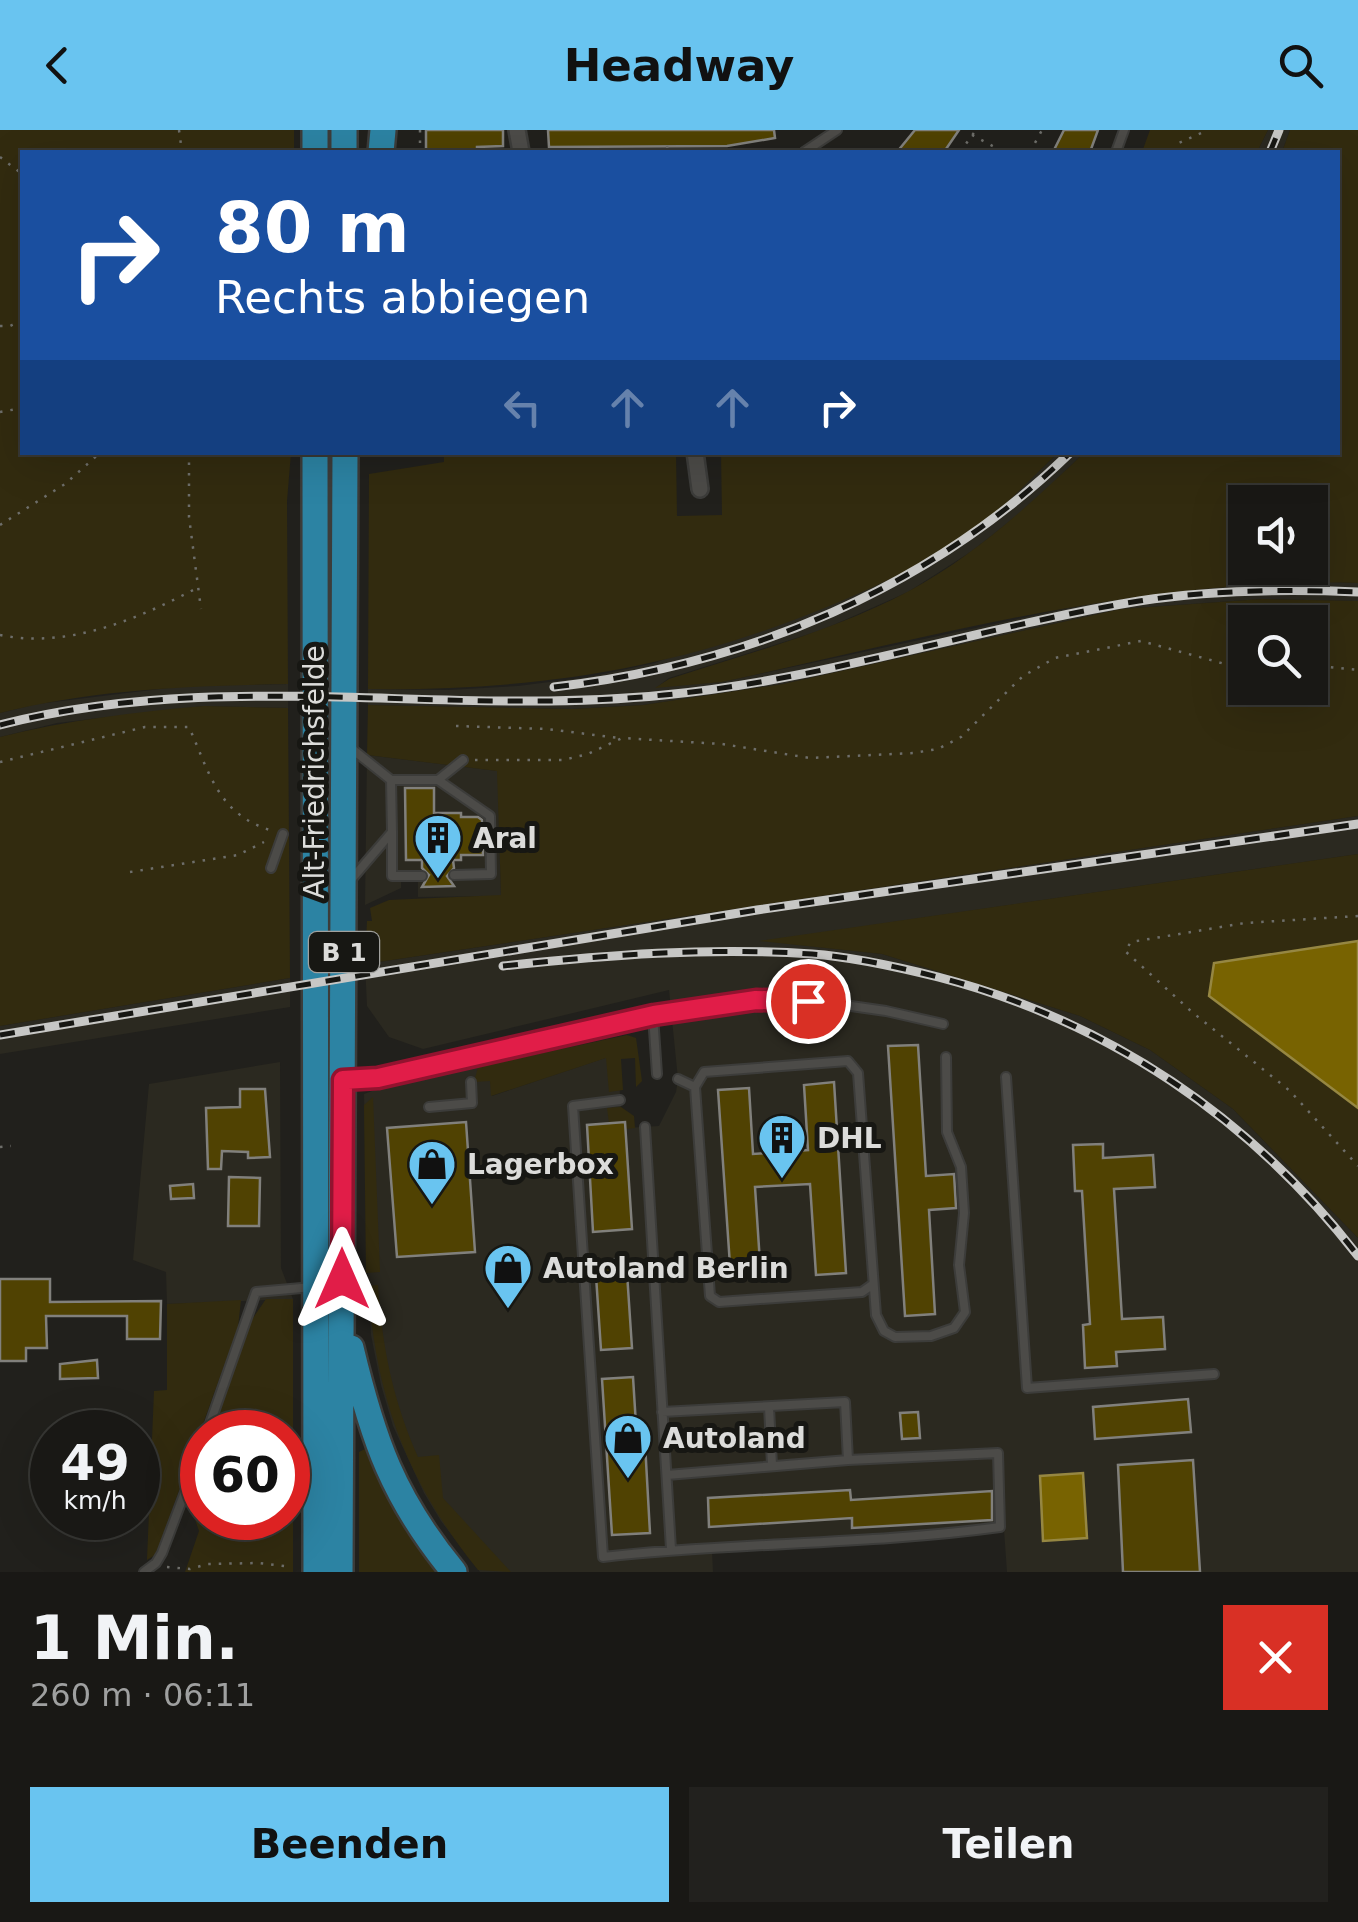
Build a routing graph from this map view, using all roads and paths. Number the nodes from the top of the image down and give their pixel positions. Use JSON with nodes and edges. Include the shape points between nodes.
{"nodes":[{"id":1,"x":837,"y":130,"type":"edge"},
{"id":2,"x":976,"y":130,"type":"edge"},
{"id":3,"x":1208,"y":130,"type":"edge"},
{"id":4,"x":972,"y":135,"type":"junction"},
{"id":5,"x":722,"y":144,"type":"dead end"},
{"id":6,"x":668,"y":146,"type":"dead end"},
{"id":7,"x":668,"y":150,"type":"edge"},
{"id":8,"x":722,"y":150,"type":"edge"},
{"id":9,"x":807,"y":150,"type":"edge"},
{"id":10,"x":961,"y":150,"type":"edge"},
{"id":11,"x":1000,"y":150,"type":"edge"},
{"id":12,"x":1176,"y":150,"type":"edge"},
{"id":13,"x":98,"y":455,"type":"edge"},
{"id":14,"x":190,"y":455,"type":"edge"},
{"id":15,"x":315,"y":455,"type":"edge"},
{"id":16,"x":345,"y":455,"type":"edge"},
{"id":17,"x":694,"y":455,"type":"edge"},
{"id":18,"x":700,"y":489,"type":"dead end"},
{"id":19,"x":0,"y":525,"type":"edge"},
{"id":20,"x":197,"y":588,"type":"junction"},
{"id":21,"x":200,"y":610,"type":"dead end"},
{"id":22,"x":0,"y":635,"type":"edge"},
{"id":23,"x":1228,"y":664,"type":"edge"},
{"id":24,"x":1328,"y":667,"type":"edge"},
{"id":25,"x":1358,"y":670,"type":"edge"},
{"id":26,"x":456,"y":726,"type":"dead end"},
{"id":27,"x":622,"y":738,"type":"junction"},
{"id":28,"x":344,"y":743,"type":"junction"},
{"id":29,"x":463,"y":760,"type":"joint"},
{"id":30,"x":0,"y":762,"type":"edge"},
{"id":31,"x":391,"y":780,"type":"junction"},
{"id":32,"x":438,"y":780,"type":"junction"},
{"id":33,"x":392,"y":832,"type":"junction"},
{"id":34,"x":283,"y":834,"type":"joint"},
{"id":35,"x":248,"y":850,"type":"dead end"},
{"id":36,"x":271,"y":868,"type":"dead end"},
{"id":37,"x":130,"y":872,"type":"dead end"},
{"id":38,"x":422,"y":876,"type":"dead end"},
{"id":39,"x":454,"y":876,"type":"dead end"},
{"id":40,"x":344,"y":889,"type":"junction"},
{"id":41,"x":1358,"y":916,"type":"edge"},
{"id":42,"x":654,"y":1015,"type":"junction"},
{"id":43,"x":943,"y":1024,"type":"dead end"},
{"id":44,"x":946,"y":1057,"type":"dead end"},
{"id":45,"x":657,"y":1074,"type":"dead end"},
{"id":46,"x":1006,"y":1077,"type":"dead end"},
{"id":47,"x":678,"y":1079,"type":"dead end"},
{"id":48,"x":343,"y":1080,"type":"junction"},
{"id":49,"x":470,"y":1082,"type":"dead end"},
{"id":50,"x":695,"y":1087,"type":"junction"},
{"id":51,"x":620,"y":1100,"type":"dead end"},
{"id":52,"x":428,"y":1107,"type":"dead end"},
{"id":53,"x":645,"y":1127,"type":"dead end"},
{"id":54,"x":11,"y":1146,"type":"dead end"},
{"id":55,"x":0,"y":1148,"type":"edge"},
{"id":56,"x":1358,"y":1166,"type":"edge"},
{"id":57,"x":872,"y":1285,"type":"junction"},
{"id":58,"x":315,"y":1287,"type":"junction"},
{"id":59,"x":341,"y":1309,"type":"junction"},
{"id":60,"x":1214,"y":1374,"type":"dead end"},
{"id":61,"x":769,"y":1408,"type":"junction"},
{"id":62,"x":216,"y":1410,"type":"edge"},
{"id":63,"x":662,"y":1412,"type":"junction"},
{"id":64,"x":848,"y":1460,"type":"junction"},
{"id":65,"x":772,"y":1465,"type":"junction"},
{"id":66,"x":667,"y":1475,"type":"junction"},
{"id":67,"x":180,"y":1512,"type":"edge"},
{"id":68,"x":671,"y":1549,"type":"junction"},
{"id":69,"x":156,"y":1563,"type":"junction"},
{"id":70,"x":308,"y":1568,"type":"edge"},
{"id":71,"x":144,"y":1572,"type":"edge"},
{"id":72,"x":340,"y":1572,"type":"edge"},
{"id":73,"x":454,"y":1572,"type":"edge"}],
"edges":[{"from":1,"to":9,"type":"lane"},
{"from":2,"to":4,"type":"path"},
{"from":3,"to":12,"type":"path"},
{"from":4,"to":10,"type":"path"},
{"from":4,"to":11,"type":"path"},
{"from":5,"to":8,"type":"path"},
{"from":6,"to":7,"type":"path"},
{"from":13,"to":19,"type":"path","via":[[66,484]]},
{"from":14,"to":20,"type":"path"},
{"from":15,"to":58,"type":"main road","name":"Alt-Friedrichsfelde","number":"B 1","via":[[307,833]]},
{"from":16,"to":28,"type":"main road","name":"Alt-Friedrichsfelde","number":"B 1"},
{"from":17,"to":18,"type":"street"},
{"from":20,"to":21,"type":"path"},
{"from":20,"to":22,"type":"path","via":[[146,614],[56,639]]},
{"from":23,"to":27,"type":"path","via":[[1141,641],[1055,658],[1023,676],[961,737],[938,749],[810,758]]},
{"from":24,"to":25,"type":"path"},
{"from":26,"to":27,"type":"path"},
{"from":27,"to":29,"type":"path","via":[[563,760]]},
{"from":28,"to":31,"type":"lane"},
{"from":28,"to":40,"type":"main road","name":"Alt-Friedrichsfelde","number":"B 1"},
{"from":29,"to":32,"type":"lane"},
{"from":30,"to":34,"type":"path","via":[[145,727],[189,728],[231,810]]},
{"from":31,"to":32,"type":"lane"},
{"from":31,"to":33,"type":"lane"},
{"from":32,"to":39,"type":"lane","via":[[490,816],[491,874]]},
{"from":33,"to":38,"type":"lane","via":[[392,876]]},
{"from":33,"to":40,"type":"lane"},
{"from":34,"to":36,"type":"lane"},
{"from":35,"to":37,"type":"path"},
{"from":40,"to":48,"type":"main road","name":"Alt-Friedrichsfelde","number":"B 1"},
{"from":41,"to":56,"type":"path","via":[[1246,923],[1131,942],[1125,951],[1290,1091]]},
{"from":42,"to":43,"type":"lane","via":[[787,1000],[886,1010]]},
{"from":42,"to":45,"type":"lane"},
{"from":42,"to":48,"type":"lane","via":[[378,1078]]},
{"from":44,"to":57,"type":"lane","via":[[947,1132],[961,1167],[958,1265],[964,1312],[954,1328],[896,1338],[876,1315]]},
{"from":46,"to":60,"type":"lane","via":[[1027,1388]]},
{"from":47,"to":50,"type":"lane"},
{"from":48,"to":59,"type":"main road","name":"Alt-Friedrichsfelde","number":"B 1"},
{"from":49,"to":52,"type":"lane","via":[[472,1103]]},
{"from":50,"to":57,"type":"lane","via":[[710,1296],[719,1302],[862,1292]]},
{"from":50,"to":57,"type":"lane","via":[[704,1072],[848,1061],[858,1073]]},
{"from":51,"to":68,"type":"lane","via":[[572,1106],[603,1557]]},
{"from":53,"to":63,"type":"lane"},
{"from":54,"to":55,"type":"path"},
{"from":58,"to":62,"type":"lane","via":[[256,1292]]},
{"from":58,"to":70,"type":"main road","name":"Alt-Friedrichsfelde","number":"B 1"},
{"from":59,"to":72,"type":"main road","name":"Alt-Friedrichsfelde","number":"B 1"},
{"from":59,"to":73,"type":"main road","via":[[377,1446],[398,1494]]},
{"from":61,"to":63,"type":"lane"},
{"from":61,"to":64,"type":"lane","via":[[845,1402]]},
{"from":61,"to":65,"type":"lane"},
{"from":63,"to":66,"type":"lane"},
{"from":64,"to":65,"type":"lane"},
{"from":64,"to":68,"type":"lane","via":[[998,1453],[1000,1528]]},
{"from":65,"to":66,"type":"lane"},
{"from":66,"to":68,"type":"lane"},
{"from":67,"to":69,"type":"lane"},
{"from":69,"to":70,"type":"path","via":[[172,1569],[259,1563]]},
{"from":69,"to":71,"type":"lane"}]}
